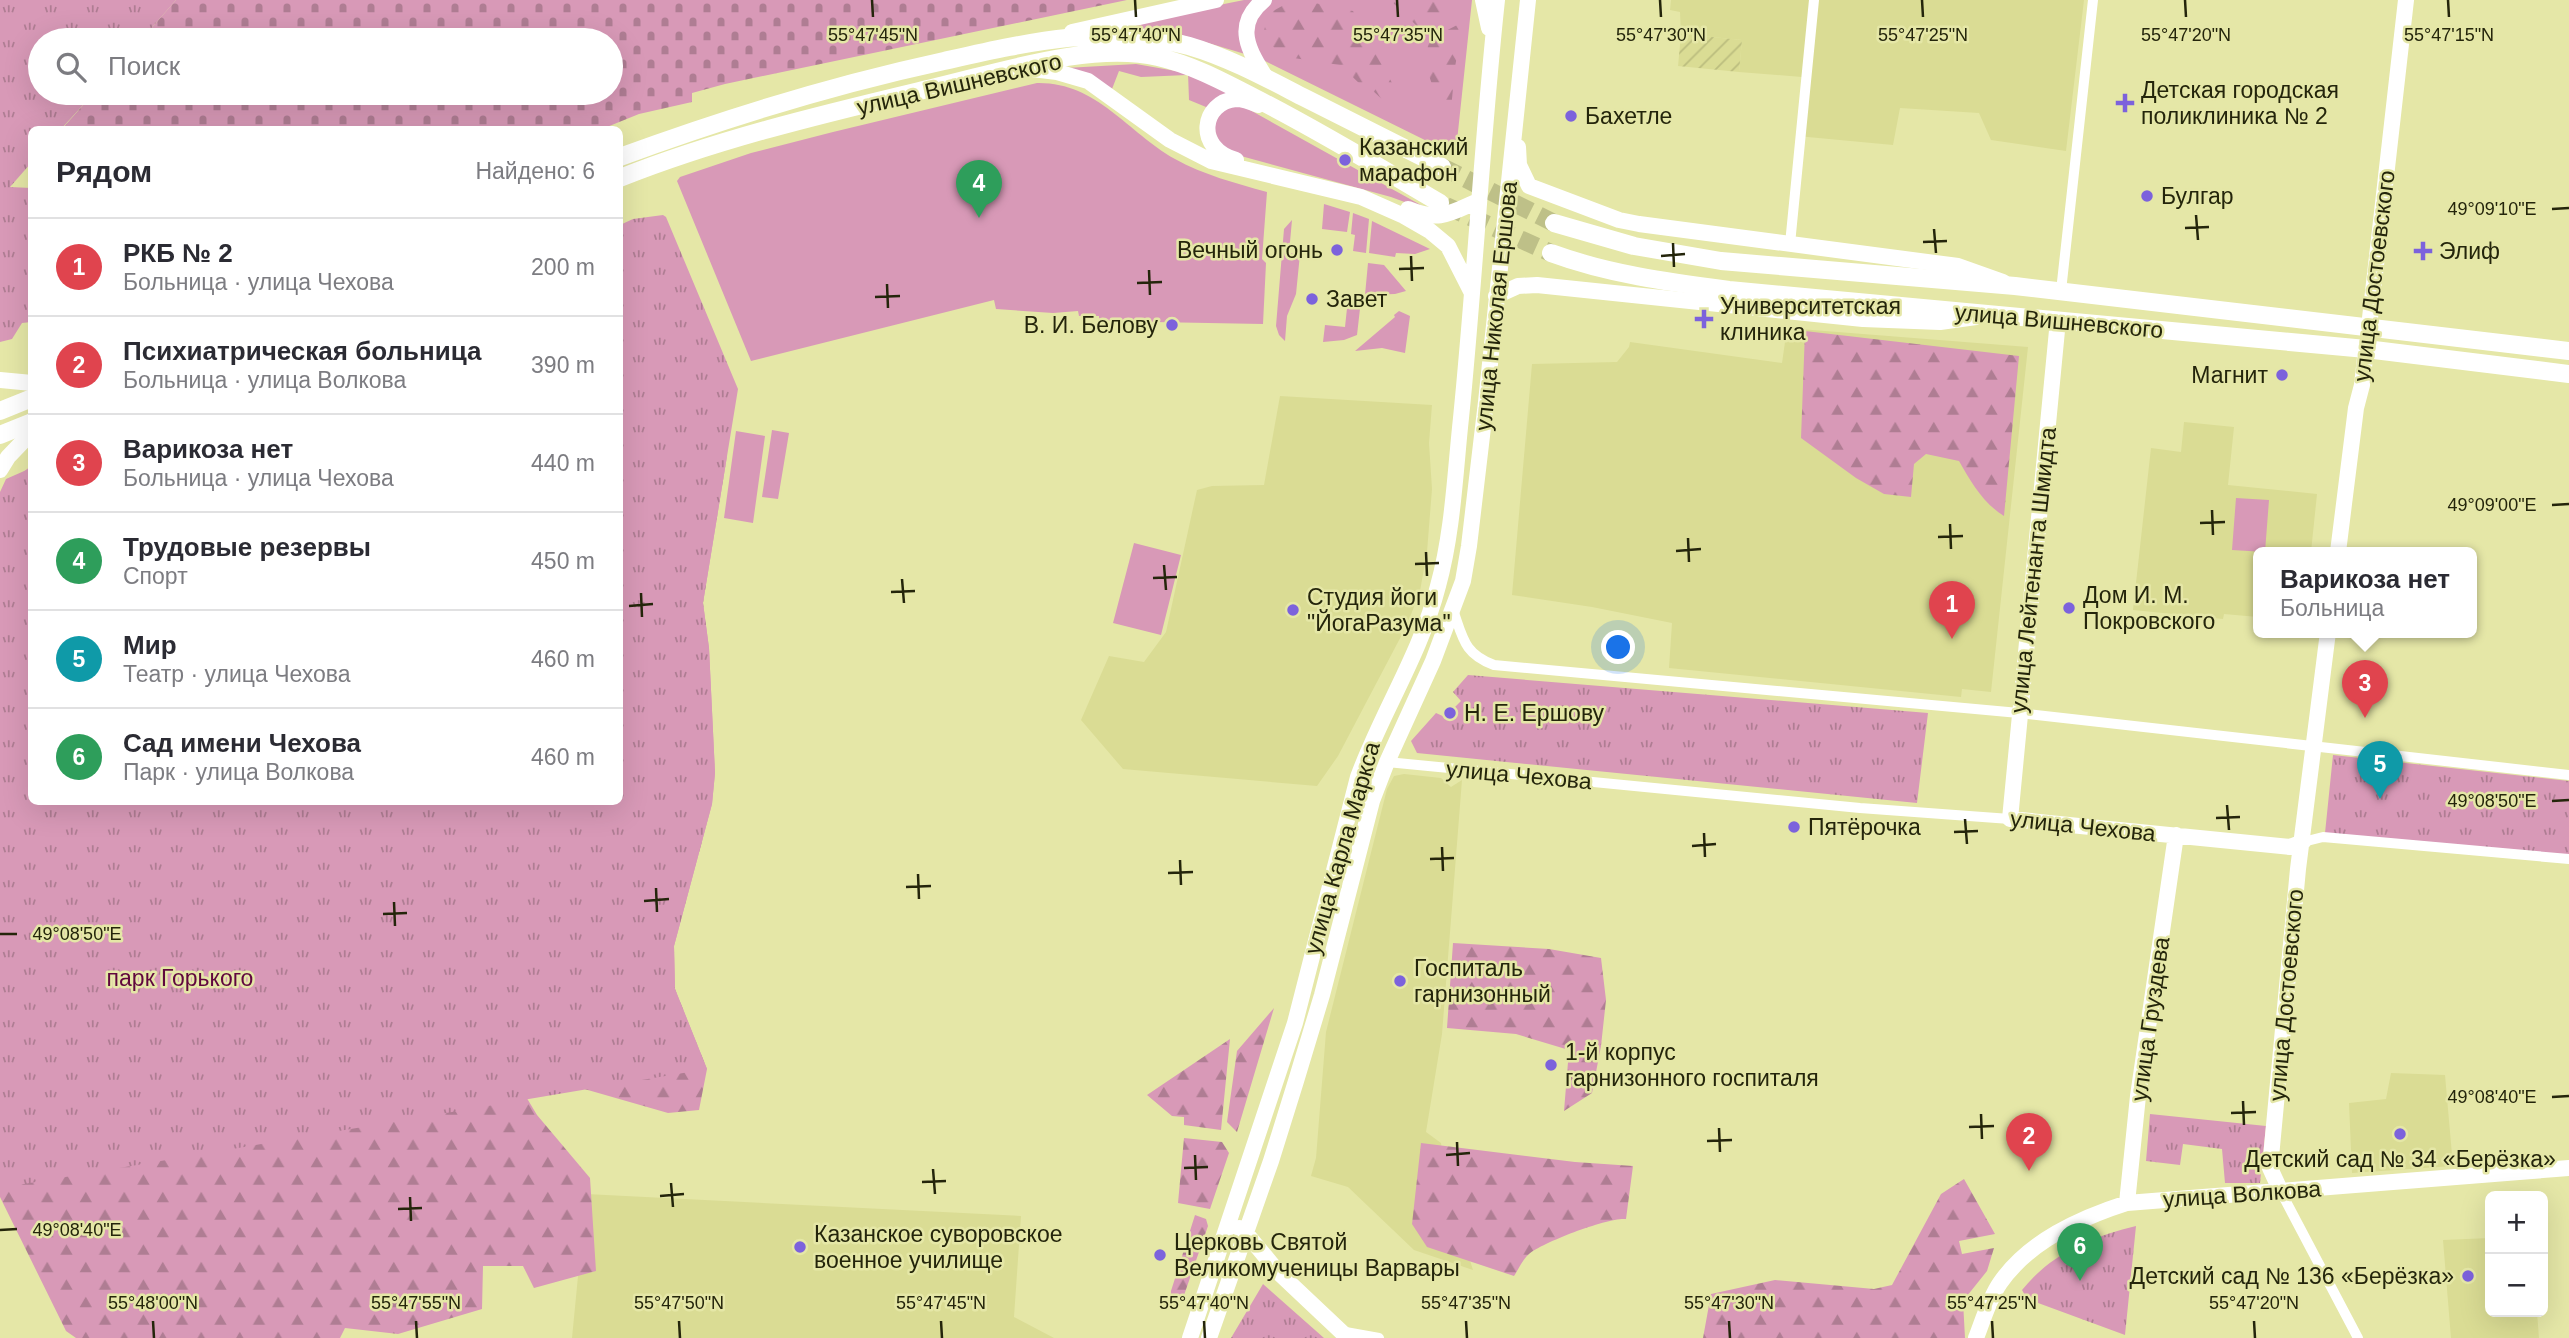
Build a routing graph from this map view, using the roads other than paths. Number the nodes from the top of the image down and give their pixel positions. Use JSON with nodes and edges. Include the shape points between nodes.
{"nodes":[{"id":1,"x":1216,"y":0,"type":"edge"},
{"id":2,"x":1264,"y":0,"type":"edge"},
{"id":3,"x":1483,"y":0,"type":"edge"},
{"id":4,"x":1497,"y":0,"type":"edge"},
{"id":5,"x":1528,"y":0,"type":"edge"},
{"id":6,"x":1814,"y":0,"type":"edge"},
{"id":7,"x":2093,"y":0,"type":"edge"},
{"id":8,"x":2406,"y":0,"type":"edge"},
{"id":9,"x":1007,"y":47,"type":"junction"},
{"id":10,"x":1492,"y":53,"type":"junction"},
{"id":11,"x":1018,"y":68,"type":"junction"},
{"id":12,"x":1266,"y":78,"type":"junction"},
{"id":13,"x":1293,"y":117,"type":"junction"},
{"id":14,"x":1515,"y":122,"type":"junction"},
{"id":15,"x":623,"y":156,"type":"edge"},
{"id":16,"x":1442,"y":167,"type":"tunnel mouth"},
{"id":17,"x":623,"y":177,"type":"edge"},
{"id":18,"x":1478,"y":201,"type":"junction"},
{"id":19,"x":1440,"y":203,"type":"tunnel mouth"},
{"id":20,"x":1554,"y":223,"type":"tunnel mouth"},
{"id":21,"x":1790,"y":244,"type":"junction"},
{"id":22,"x":1551,"y":253,"type":"tunnel mouth"},
{"id":23,"x":2015,"y":286,"type":"junction"},
{"id":24,"x":2061,"y":291,"type":"junction"},
{"id":25,"x":1472,"y":294,"type":"junction"},
{"id":26,"x":1496,"y":296,"type":"junction"},
{"id":27,"x":1991,"y":315,"type":"junction"},
{"id":28,"x":2058,"y":320,"type":"junction"},
{"id":29,"x":2368,"y":327,"type":"junction"},
{"id":30,"x":2366,"y":349,"type":"junction"},
{"id":31,"x":2569,"y":351,"type":"edge"},
{"id":32,"x":1467,"y":355,"type":"joint"},
{"id":33,"x":2569,"y":374,"type":"edge"},
{"id":34,"x":0,"y":380,"type":"edge"},
{"id":35,"x":28,"y":383,"type":"edge"},
{"id":36,"x":28,"y":400,"type":"edge"},
{"id":37,"x":0,"y":411,"type":"edge"},
{"id":38,"x":28,"y":424,"type":"edge"},
{"id":39,"x":0,"y":435,"type":"edge"},
{"id":40,"x":28,"y":436,"type":"edge"},
{"id":41,"x":0,"y":470,"type":"edge"},
{"id":42,"x":2339,"y":547,"type":"edge"},
{"id":43,"x":1453,"y":610,"type":"junction"},
{"id":44,"x":2327,"y":638,"type":"edge"},
{"id":45,"x":2019,"y":713,"type":"junction"},
{"id":46,"x":2314,"y":745,"type":"junction"},
{"id":47,"x":1387,"y":762,"type":"junction"},
{"id":48,"x":2569,"y":775,"type":"edge"},
{"id":49,"x":2010,"y":819,"type":"junction"},
{"id":50,"x":2176,"y":835,"type":"junction"},
{"id":51,"x":2303,"y":842,"type":"junction"},
{"id":52,"x":2569,"y":859,"type":"edge"},
{"id":53,"x":2569,"y":1168,"type":"edge"},
{"id":54,"x":2281,"y":1192,"type":"junction"},
{"id":55,"x":2127,"y":1203,"type":"junction"},
{"id":56,"x":1227,"y":1222,"type":"junction"},
{"id":57,"x":1245,"y":1232,"type":"junction"},
{"id":58,"x":1344,"y":1334,"type":"edge"},
{"id":59,"x":1190,"y":1338,"type":"edge"},
{"id":60,"x":1209,"y":1338,"type":"edge"},
{"id":61,"x":1378,"y":1338,"type":"edge"},
{"id":62,"x":1976,"y":1338,"type":"edge"},
{"id":63,"x":2357,"y":1338,"type":"edge"}],
"edges":[{"from":1,"to":9,"type":"main road"},
{"from":2,"to":12,"type":"main road","via":[[1251,14],[1246,33],[1250,54]]},
{"from":3,"to":10,"type":"main road"},
{"from":4,"to":10,"type":"main road","name":"улица Николая Ершова"},
{"from":5,"to":14,"type":"main road","name":"улица Николая Ершова"},
{"from":6,"to":21,"type":"street"},
{"from":7,"to":24,"type":"street"},
{"from":8,"to":29,"type":"main road","name":"улица Достоевского"},
{"from":9,"to":12,"type":"main road","name":"улица Вишневского","via":[[1088,35],[1142,37],[1188,46]]},
{"from":9,"to":15,"type":"main road","name":"улица Вишневского","via":[[777,103]]},
{"from":10,"to":18,"type":"main road","name":"улица Николая Ершова"},
{"from":11,"to":13,"type":"main road","name":"улица Вишневского","via":[[1098,54],[1155,56],[1218,79]]},
{"from":11,"to":17,"type":"main road","name":"улица Вишневского","via":[[782,125]]},
{"from":11,"to":25,"type":"main road","via":[[1088,81],[1170,140],[1211,161],[1361,197],[1404,216],[1448,246]]},
{"from":12,"to":16,"type":"main road","name":"улица Вишневского"},
{"from":13,"to":18,"type":"main road","via":[[1233,99],[1215,110],[1208,137],[1225,157],[1363,191],[1427,216],[1448,215]]},
{"from":13,"to":19,"type":"main road","name":"улица Вишневского"},
{"from":14,"to":21,"type":"main road","via":[[1519,165],[1529,186],[1547,194],[1619,220]]},
{"from":14,"to":26,"type":"main road","name":"улица Николая Ершова"},
{"from":18,"to":25,"type":"main road","name":"улица Николая Ершова"},
{"from":20,"to":23,"type":"main road","name":"улица Вишневского","via":[[1633,246],[1709,259]]},
{"from":21,"to":23,"type":"main road","via":[[1958,266]]},
{"from":22,"to":27,"type":"main road","name":"улица Вишневского","via":[[1678,283]]},
{"from":23,"to":24,"type":"main road","name":"улица Вишневского"},
{"from":24,"to":29,"type":"main road","name":"улица Вишневского"},
{"from":25,"to":32,"type":"main road","name":"улица Николая Ершова"},
{"from":26,"to":27,"type":"main road","via":[[1518,286],[1536,285],[1863,319],[1940,322]]},
{"from":26,"to":43,"type":"main road","name":"улица Николая Ершова","via":[[1469,546]]},
{"from":27,"to":28,"type":"main road","name":"улица Вишневского"},
{"from":28,"to":30,"type":"main road","name":"улица Вишневского"},
{"from":28,"to":45,"type":"main road","name":"улица Лейтенанта Шмидта"},
{"from":29,"to":30,"type":"main road","name":"улица Достоевского"},
{"from":29,"to":31,"type":"main road","name":"улица Вишневского"},
{"from":30,"to":33,"type":"main road","name":"улица Вишневского"},
{"from":30,"to":42,"type":"main road","name":"улица Достоевского"},
{"from":32,"to":56,"type":"main road","name":"улица Карла Маркса","via":[[1439,584],[1419,642],[1372,738],[1359,777],[1295,1023]]},
{"from":34,"to":35,"type":"main road"},
{"from":36,"to":37,"type":"main road"},
{"from":38,"to":39,"type":"main road"},
{"from":40,"to":41,"type":"main road"},
{"from":43,"to":45,"type":"street","via":[[1468,651],[1494,665]]},
{"from":43,"to":47,"type":"main road","name":"улица Карла Маркса"},
{"from":44,"to":46,"type":"main road","name":"улица Достоевского"},
{"from":45,"to":46,"type":"street"},
{"from":45,"to":49,"type":"main road","name":"улица Лейтенанта Шмидта"},
{"from":46,"to":48,"type":"street"},
{"from":46,"to":51,"type":"main road","name":"улица Достоевского"},
{"from":47,"to":49,"type":"street","name":"улица Чехова"},
{"from":47,"to":57,"type":"main road","name":"улица Карла Маркса","via":[[1360,844],[1322,995]]},
{"from":49,"to":50,"type":"main road","name":"улица Чехова"},
{"from":50,"to":51,"type":"main road","name":"улица Чехова","via":[[2290,848]]},
{"from":50,"to":55,"type":"main road","name":"улица Груздева"},
{"from":51,"to":52,"type":"street","name":"улица Чехова","via":[[2323,837]]},
{"from":51,"to":54,"type":"main road","name":"улица Достоевского","via":[[2270,1168]]},
{"from":53,"to":54,"type":"main road","name":"улица Волкова"},
{"from":54,"to":55,"type":"main road","name":"улица Волкова"},
{"from":54,"to":63,"type":"street","name":"улица Достоевского"},
{"from":55,"to":62,"type":"main road","name":"улица Волкова","via":[[2064,1230],[2025,1255],[1999,1284]]},
{"from":56,"to":57,"type":"main road"},
{"from":56,"to":59,"type":"main road","name":"улица Карла Маркса"},
{"from":57,"to":58,"type":"main road","via":[[1279,1273]]},
{"from":57,"to":60,"type":"main road","name":"улица Карла Маркса"},
{"from":58,"to":61,"type":"street"}]}
